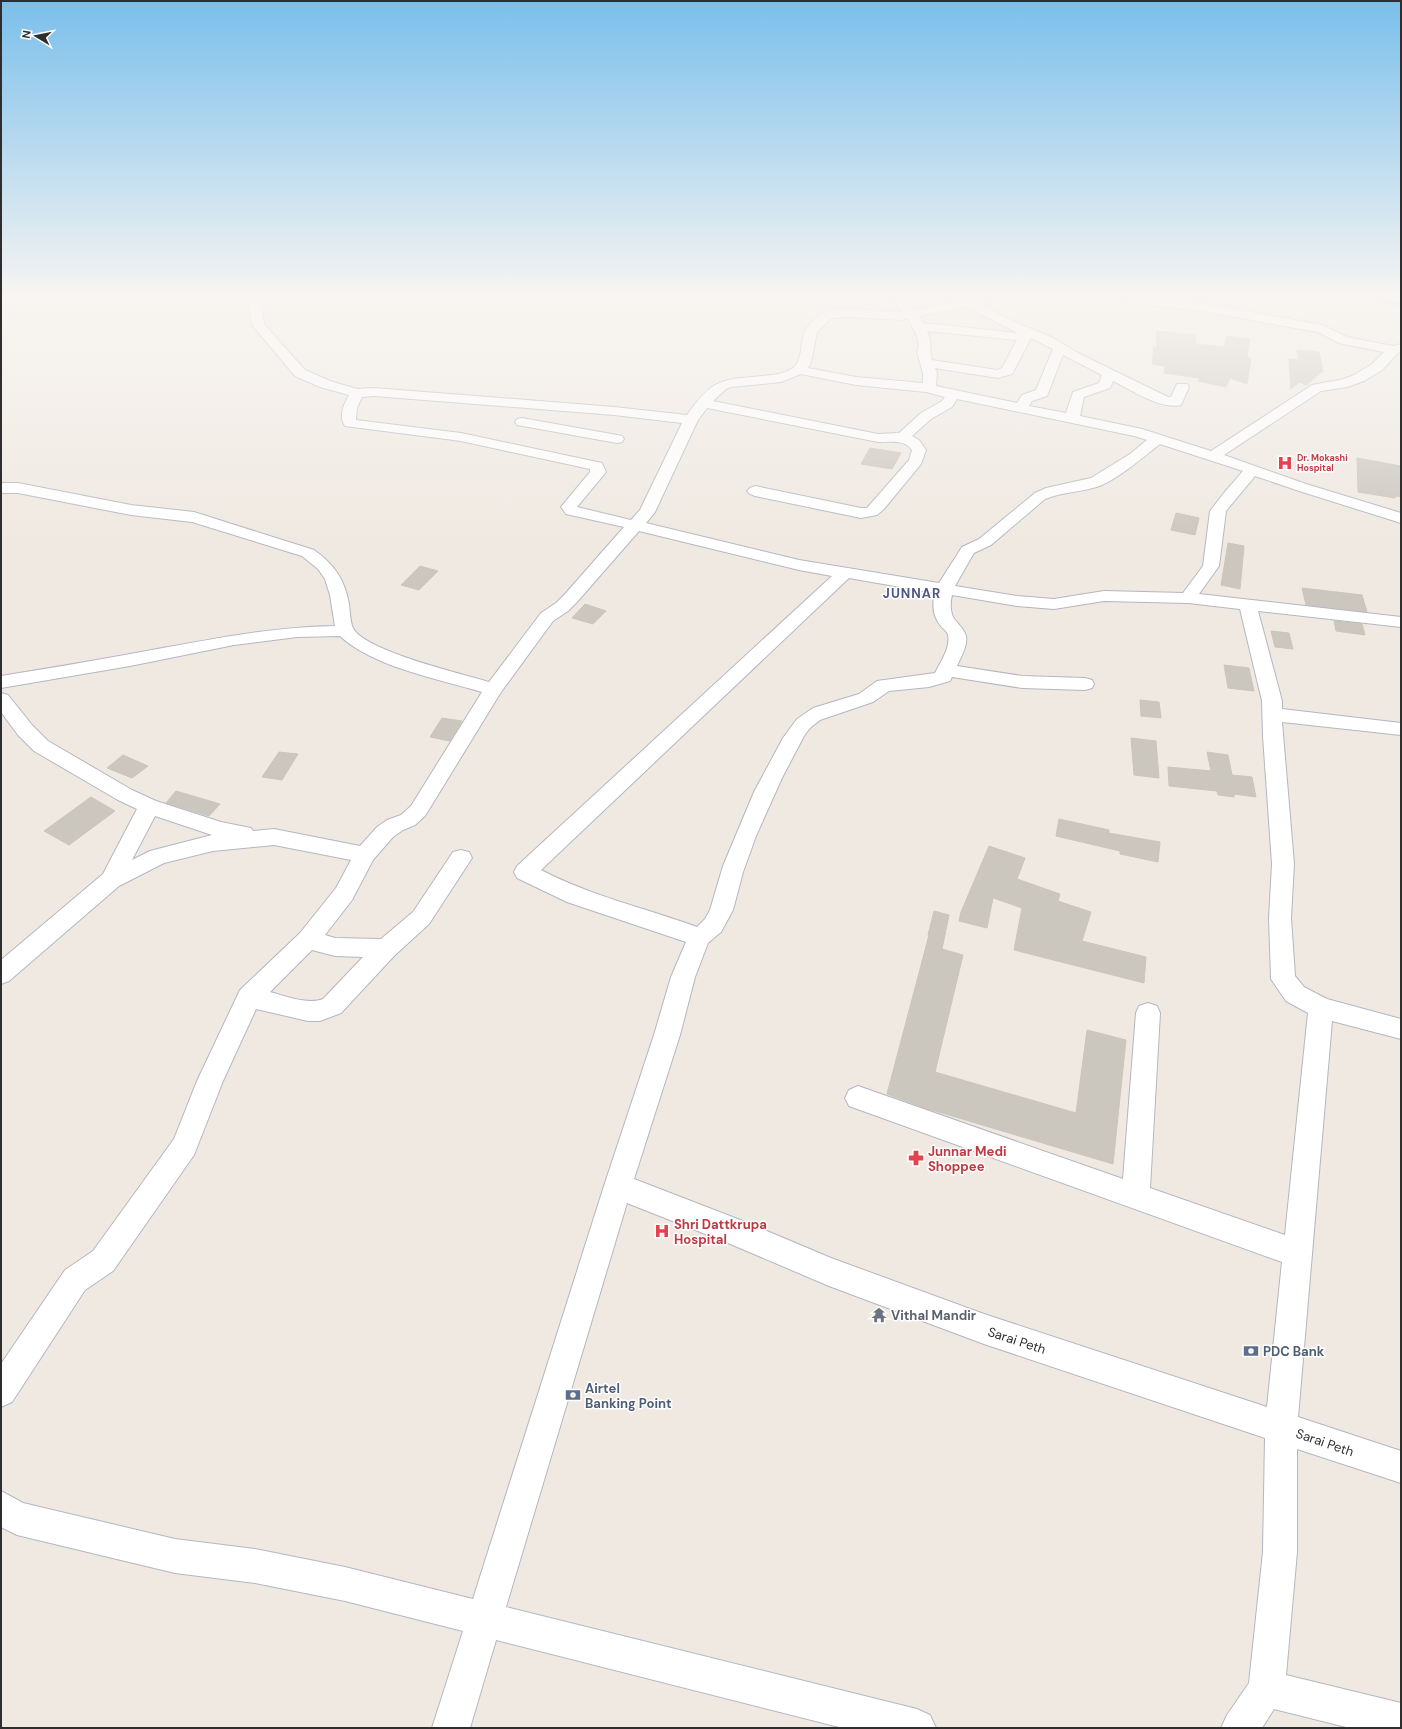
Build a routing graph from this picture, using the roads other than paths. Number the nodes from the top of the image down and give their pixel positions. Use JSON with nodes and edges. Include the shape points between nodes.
{"nodes":[{"id":1,"x":315,"y":380,"type":"edge"},
{"id":2,"x":756,"y":380,"type":"edge"},
{"id":3,"x":849,"y":380,"type":"edge"},
{"id":4,"x":930,"y":380,"type":"edge"},
{"id":5,"x":1047,"y":380,"type":"edge"},
{"id":6,"x":1107,"y":380,"type":"edge"},
{"id":7,"x":1121,"y":380,"type":"edge"},
{"id":8,"x":1355,"y":380,"type":"edge"},
{"id":9,"x":1182,"y":387,"type":"dead end"},
{"id":10,"x":929,"y":388,"type":"junction"},
{"id":11,"x":357,"y":393,"type":"junction"},
{"id":12,"x":954,"y":395,"type":"junction"},
{"id":13,"x":703,"y":403,"type":"junction"},
{"id":14,"x":538,"y":405,"type":"junction"},
{"id":15,"x":1020,"y":408,"type":"junction"},
{"id":16,"x":635,"y":414,"type":"junction"},
{"id":17,"x":1072,"y":418,"type":"junction"},
{"id":18,"x":692,"y":420,"type":"junction"},
{"id":19,"x":510,"y":433,"type":"junction"},
{"id":20,"x":903,"y":437,"type":"junction"},
{"id":21,"x":1156,"y":439,"type":"junction"},
{"id":22,"x":607,"y":452,"type":"junction"},
{"id":23,"x":1213,"y":456,"type":"junction"},
{"id":24,"x":1252,"y":470,"type":"junction"},
{"id":25,"x":1,"y":488,"type":"edge"},
{"id":26,"x":755,"y":491,"type":"dead end"},
{"id":27,"x":1401,"y":518,"type":"edge"},
{"id":28,"x":634,"y":526,"type":"junction"},
{"id":29,"x":845,"y":573,"type":"junction"},
{"id":30,"x":943,"y":590,"type":"junction"},
{"id":31,"x":1188,"y":598,"type":"junction"},
{"id":32,"x":1248,"y":605,"type":"junction"},
{"id":33,"x":1401,"y":622,"type":"edge"},
{"id":34,"x":345,"y":631,"type":"junction"},
{"id":35,"x":946,"y":670,"type":"junction"},
{"id":36,"x":1,"y":682,"type":"edge"},
{"id":37,"x":1085,"y":684,"type":"dead end"},
{"id":38,"x":493,"y":688,"type":"junction"},
{"id":39,"x":1,"y":698,"type":"edge"},
{"id":40,"x":1272,"y":714,"type":"junction"},
{"id":41,"x":1401,"y":730,"type":"edge"},
{"id":42,"x":149,"y":806,"type":"junction"},
{"id":43,"x":274,"y":837,"type":"junction"},
{"id":44,"x":365,"y":855,"type":"junction"},
{"id":45,"x":461,"y":858,"type":"dead end"},
{"id":46,"x":111,"y":880,"type":"junction"},
{"id":47,"x":699,"y":937,"type":"junction"},
{"id":48,"x":308,"y":940,"type":"junction"},
{"id":49,"x":386,"y":949,"type":"junction"},
{"id":50,"x":1,"y":974,"type":"edge"},
{"id":51,"x":248,"y":997,"type":"junction"},
{"id":52,"x":1321,"y":1008,"type":"junction"},
{"id":53,"x":1148,"y":1013,"type":"dead end"},
{"id":54,"x":1401,"y":1029,"type":"edge"},
{"id":55,"x":858,"y":1098,"type":"dead end"},
{"id":56,"x":618,"y":1186,"type":"junction"},
{"id":57,"x":1136,"y":1196,"type":"junction"},
{"id":58,"x":1298,"y":1254,"type":"junction"},
{"id":59,"x":1,"y":1390,"type":"edge"},
{"id":60,"x":1281,"y":1427,"type":"junction"},
{"id":61,"x":1401,"y":1467,"type":"edge"},
{"id":62,"x":1,"y":1508,"type":"edge"},
{"id":63,"x":485,"y":1619,"type":"junction"},
{"id":64,"x":1266,"y":1689,"type":"junction"},
{"id":65,"x":1401,"y":1722,"type":"edge"},
{"id":66,"x":451,"y":1728,"type":"edge"},
{"id":67,"x":917,"y":1728,"type":"edge"},
{"id":68,"x":1240,"y":1728,"type":"edge"}],
"edges":[{"from":1,"to":11,"type":"street"},
{"from":2,"to":13,"type":"street","via":[[721,386]]},
{"from":3,"to":10,"type":"street"},
{"from":4,"to":10,"type":"street"},
{"from":5,"to":15,"type":"street","via":[[1042,393],[1027,398]]},
{"from":6,"to":17,"type":"street","via":[[1105,385],[1078,395]]},
{"from":7,"to":9,"type":"street","via":[[1170,403],[1176,402]]},
{"from":8,"to":23,"type":"street","via":[[1317,388]]},
{"from":10,"to":12,"type":"street"},
{"from":11,"to":14,"type":"street","via":[[374,392]]},
{"from":11,"to":19,"type":"street","via":[[350,409],[350,424],[460,437]]},
{"from":12,"to":15,"type":"street"},
{"from":12,"to":20,"type":"street","via":[[947,404],[926,416]]},
{"from":13,"to":18,"type":"street"},
{"from":13,"to":20,"type":"street","via":[[878,438]]},
{"from":14,"to":16,"type":"street"},
{"from":14,"to":19,"type":"street"},
{"from":15,"to":17,"type":"street"},
{"from":16,"to":18,"type":"street"},
{"from":16,"to":22,"type":"street"},
{"from":17,"to":21,"type":"street","via":[[1137,432]]},
{"from":18,"to":28,"type":"street","via":[[647,512]]},
{"from":19,"to":22,"type":"street"},
{"from":19,"to":22,"type":"street"},
{"from":20,"to":26,"type":"street","via":[[914,443],[919,450],[916,461],[871,512],[861,513]]},
{"from":21,"to":23,"type":"street"},
{"from":21,"to":30,"type":"street","via":[[1135,457],[1096,482],[1051,491],[1040,496],[985,542],[968,550]]},
{"from":22,"to":28,"type":"street","via":[[598,472],[569,507],[572,512]]},
{"from":23,"to":24,"type":"street"},
{"from":24,"to":27,"type":"street"},
{"from":24,"to":31,"type":"street","via":[[1218,511],[1210,566]]},
{"from":25,"to":34,"type":"street","via":[[18,488],[131,510],[194,517],[308,553],[323,563],[333,576],[339,594]]},
{"from":28,"to":29,"type":"street","via":[[799,565]]},
{"from":28,"to":38,"type":"street","via":[[571,598],[547,617]]},
{"from":29,"to":30,"type":"street"},
{"from":29,"to":47,"type":"street","via":[[525,872],[573,895],[664,923]]},
{"from":30,"to":31,"type":"street","via":[[1054,604],[1104,596]]},
{"from":30,"to":35,"type":"street","via":[[944,618],[957,636]]},
{"from":31,"to":32,"type":"street"},
{"from":32,"to":33,"type":"street"},
{"from":32,"to":40,"type":"street","via":[[1272,701]]},
{"from":34,"to":36,"type":"street","via":[[298,632],[234,640]]},
{"from":34,"to":38,"type":"street","via":[[353,640],[384,656]]},
{"from":35,"to":37,"type":"street","via":[[1022,682]]},
{"from":35,"to":47,"type":"street","via":[[943,677],[934,681],[884,685],[868,697],[814,715],[805,722],[778,765],[754,815],[734,867],[720,915],[708,933]]},
{"from":38,"to":44,"type":"street","via":[[418,811],[408,820],[385,832]]},
{"from":39,"to":42,"type":"street","via":[[24,730],[41,746]]},
{"from":40,"to":41,"type":"street"},
{"from":40,"to":52,"type":"street","via":[[1283,864],[1280,918],[1283,979],[1295,994]]},
{"from":42,"to":43,"type":"street","via":[[220,830]]},
{"from":42,"to":46,"type":"street"},
{"from":43,"to":44,"type":"street"},
{"from":43,"to":46,"type":"street","via":[[212,843],[158,857]]},
{"from":44,"to":48,"type":"street","via":[[344,894]]},
{"from":45,"to":49,"type":"street","via":[[421,918]]},
{"from":46,"to":50,"type":"street"},
{"from":47,"to":56,"type":"street","via":[[683,977]]},
{"from":48,"to":49,"type":"street","via":[[335,947]]},
{"from":48,"to":51,"type":"street"},
{"from":49,"to":51,"type":"street","via":[[332,1006],[320,1011],[308,1011]]},
{"from":51,"to":59,"type":"street","via":[[184,1146],[103,1261],[75,1280]]},
{"from":52,"to":54,"type":"street"},
{"from":52,"to":58,"type":"street"},
{"from":53,"to":57,"type":"street"},
{"from":55,"to":57,"type":"street"},
{"from":56,"to":60,"type":"street","name":"Sarai Peth","via":[[830,1272],[984,1329]]},
{"from":56,"to":63,"type":"street"},
{"from":57,"to":58,"type":"street"},
{"from":58,"to":60,"type":"street"},
{"from":60,"to":61,"type":"street","name":"Sarai Peth"},
{"from":60,"to":64,"type":"street","via":[[1280,1552]]},
{"from":62,"to":63,"type":"street","via":[[17,1518],[175,1556],[255,1566],[330,1581]]},
{"from":63,"to":66,"type":"street"},
{"from":63,"to":67,"type":"street"},
{"from":64,"to":65,"type":"street"},
{"from":64,"to":68,"type":"street"}]}
